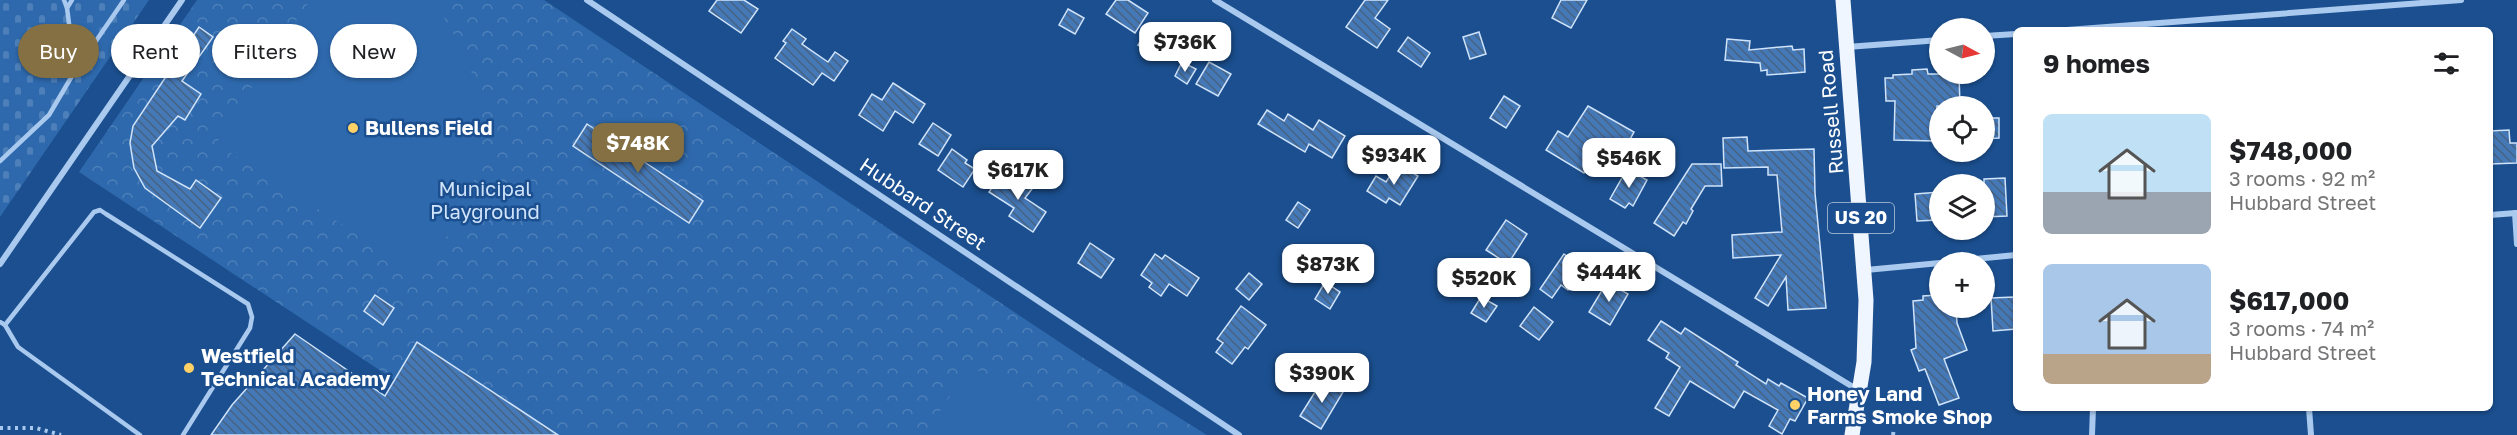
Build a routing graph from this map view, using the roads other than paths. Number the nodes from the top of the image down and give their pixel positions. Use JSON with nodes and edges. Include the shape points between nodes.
{"nodes":[{"id":1,"x":64,"y":0,"type":"edge"},
{"id":2,"x":72,"y":0,"type":"edge"},
{"id":3,"x":124,"y":0,"type":"edge"},
{"id":4,"x":182,"y":0,"type":"edge"},
{"id":5,"x":588,"y":0,"type":"edge"},
{"id":6,"x":1215,"y":0,"type":"edge"},
{"id":7,"x":1843,"y":0,"type":"edge"},
{"id":8,"x":2461,"y":0,"type":"edge"},
{"id":9,"x":67,"y":8,"type":"junction"},
{"id":10,"x":69,"y":24,"type":"edge"},
{"id":11,"x":2106,"y":27,"type":"edge"},
{"id":12,"x":2013,"y":34,"type":"edge"},
{"id":13,"x":1995,"y":35,"type":"edge"},
{"id":14,"x":99,"y":37,"type":"edge"},
{"id":15,"x":1929,"y":41,"type":"edge"},
{"id":16,"x":1846,"y":47,"type":"junction"},
{"id":17,"x":71,"y":78,"type":"edge"},
{"id":18,"x":0,"y":161,"type":"edge"},
{"id":19,"x":2516,"y":213,"type":"edge"},
{"id":20,"x":2493,"y":215,"type":"edge"},
{"id":21,"x":2517,"y":244,"type":"edge"},
{"id":22,"x":2013,"y":255,"type":"edge"},
{"id":23,"x":1995,"y":257,"type":"edge"},
{"id":24,"x":0,"y":264,"type":"edge"},
{"id":25,"x":1929,"y":264,"type":"edge"},
{"id":26,"x":1865,"y":271,"type":"junction"},
{"id":27,"x":2,"y":324,"type":"edge"},
{"id":28,"x":1860,"y":392,"type":"junction"},
{"id":29,"x":2093,"y":411,"type":"edge"},
{"id":30,"x":2308,"y":411,"type":"edge"},
{"id":31,"x":140,"y":435,"type":"edge"},
{"id":32,"x":183,"y":435,"type":"edge"},
{"id":33,"x":1239,"y":435,"type":"edge"},
{"id":34,"x":1852,"y":435,"type":"edge"},
{"id":35,"x":2092,"y":435,"type":"edge"},
{"id":36,"x":2311,"y":435,"type":"edge"}],
"edges":[{"from":1,"to":9,"type":"lane"},
{"from":2,"to":9,"type":"lane"},
{"from":3,"to":14,"type":"lane"},
{"from":4,"to":24,"type":"street"},
{"from":5,"to":33,"type":"street","name":"Hubbard Street"},
{"from":6,"to":28,"type":"street"},
{"from":7,"to":16,"type":"main road","name":"Russell Road","number":"US 20"},
{"from":8,"to":11,"type":"street"},
{"from":9,"to":10,"type":"lane"},
{"from":12,"to":13,"type":"street"},
{"from":15,"to":16,"type":"street"},
{"from":16,"to":26,"type":"main road","name":"Russell Road","number":"US 20"},
{"from":17,"to":18,"type":"lane","via":[[49,115]]},
{"from":19,"to":20,"type":"street"},
{"from":19,"to":21,"type":"street"},
{"from":22,"to":23,"type":"street"},
{"from":25,"to":26,"type":"street"},
{"from":26,"to":28,"type":"main road","name":"Russell Road","number":"US 20","via":[[1866,332]]},
{"from":27,"to":31,"type":"lane","via":[[18,347]]},
{"from":27,"to":32,"type":"lane","via":[[94,212],[100,210],[248,304],[250,328]]},
{"from":28,"to":34,"type":"main road","name":"Russell Road","number":"US 20"},
{"from":29,"to":35,"type":"street"},
{"from":30,"to":36,"type":"street"}]}
